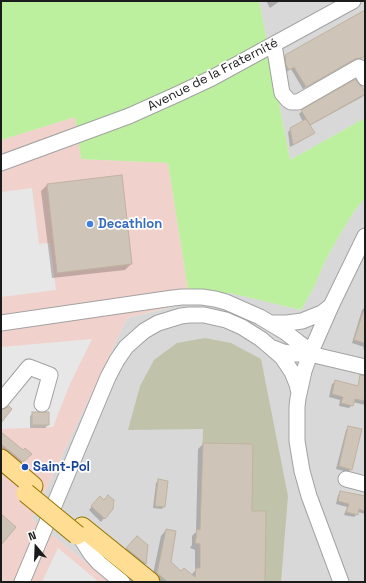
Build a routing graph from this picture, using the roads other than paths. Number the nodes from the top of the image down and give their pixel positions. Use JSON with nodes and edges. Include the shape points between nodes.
{"nodes":[{"id":1,"x":353,"y":1,"type":"edge"},
{"id":2,"x":274,"y":45,"type":"junction"},
{"id":3,"x":363,"y":70,"type":"edge"},
{"id":4,"x":1,"y":163,"type":"edge"},
{"id":5,"x":365,"y":236,"type":"edge"},
{"id":6,"x":331,"y":306,"type":"junction"},
{"id":7,"x":1,"y":323,"type":"edge"},
{"id":8,"x":270,"y":323,"type":"junction"},
{"id":9,"x":272,"y":348,"type":"junction"},
{"id":10,"x":310,"y":354,"type":"junction"},
{"id":11,"x":365,"y":367,"type":"edge"},
{"id":12,"x":299,"y":393,"type":"junction"},
{"id":13,"x":1,"y":400,"type":"edge"},
{"id":14,"x":42,"y":404,"type":"dead end"},
{"id":15,"x":1,"y":459,"type":"edge"},
{"id":16,"x":1,"y":473,"type":"edge"},
{"id":17,"x":346,"y":480,"type":"dead end"},
{"id":18,"x":364,"y":480,"type":"edge"},
{"id":19,"x":30,"y":490,"type":"junction"},
{"id":20,"x":82,"y":533,"type":"junction"},
{"id":21,"x":22,"y":582,"type":"edge"},
{"id":22,"x":122,"y":582,"type":"edge"},
{"id":23,"x":133,"y":582,"type":"edge"},
{"id":24,"x":150,"y":582,"type":"edge"},
{"id":25,"x":341,"y":582,"type":"edge"}],
"edges":[{"from":1,"to":2,"type":"street","name":"Avenue de la Fraternité"},
{"from":2,"to":3,"type":"street","via":[[282,93],[291,102],[298,102]]},
{"from":2,"to":4,"type":"street","name":"Avenue de la Fraternité","via":[[153,106]]},
{"from":5,"to":6,"type":"street"},
{"from":6,"to":8,"type":"street","via":[[322,313],[302,321]]},
{"from":6,"to":10,"type":"street"},
{"from":7,"to":8,"type":"street","via":[[192,297],[226,302]]},
{"from":8,"to":10,"type":"street","via":[[305,347]]},
{"from":9,"to":10,"type":"street","via":[[283,352]]},
{"from":9,"to":12,"type":"street","via":[[288,365]]},
{"from":9,"to":21,"type":"street","via":[[253,334],[226,320],[196,315],[162,321],[132,341],[122,352],[108,377]]},
{"from":10,"to":11,"type":"street"},
{"from":10,"to":12,"type":"street"},
{"from":12,"to":25,"type":"street","via":[[296,424],[300,461],[309,496]]},
{"from":13,"to":14,"type":"street","via":[[28,367],[50,375]]},
{"from":15,"to":19,"type":"main road"},
{"from":16,"to":19,"type":"main road"},
{"from":17,"to":18,"type":"street"},
{"from":19,"to":20,"type":"main road"},
{"from":20,"to":22,"type":"street","via":[[95,559]]},
{"from":20,"to":23,"type":"main road"},
{"from":20,"to":24,"type":"main road"}]}
